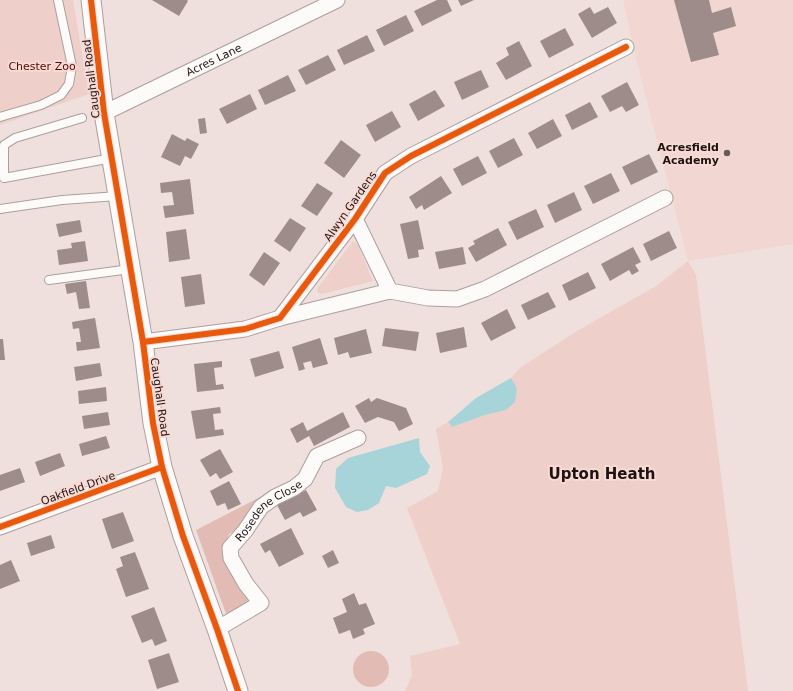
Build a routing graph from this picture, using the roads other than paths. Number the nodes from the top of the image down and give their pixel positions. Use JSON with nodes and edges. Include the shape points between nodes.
{"nodes":[{"id":1,"x":58,"y":0,"type":"edge"},
{"id":2,"x":91,"y":0,"type":"edge"},
{"id":3,"x":337,"y":0,"type":"edge"},
{"id":4,"x":323,"y":4,"type":"edge"},
{"id":5,"x":626,"y":47,"type":"dead end"},
{"id":6,"x":104,"y":113,"type":"junction"},
{"id":7,"x":0,"y":117,"type":"edge"},
{"id":8,"x":82,"y":118,"type":"dead end"},
{"id":9,"x":112,"y":158,"type":"junction"},
{"id":10,"x":2,"y":180,"type":"edge"},
{"id":11,"x":118,"y":196,"type":"junction"},
{"id":12,"x":665,"y":198,"type":"dead end"},
{"id":13,"x":0,"y":209,"type":"edge"},
{"id":14,"x":355,"y":219,"type":"junction"},
{"id":15,"x":130,"y":269,"type":"junction"},
{"id":16,"x":49,"y":280,"type":"dead end"},
{"id":17,"x":390,"y":291,"type":"junction"},
{"id":18,"x":280,"y":318,"type":"junction"},
{"id":19,"x":143,"y":342,"type":"junction"},
{"id":20,"x":358,"y":438,"type":"dead end"},
{"id":21,"x":162,"y":467,"type":"junction"},
{"id":22,"x":0,"y":527,"type":"edge"},
{"id":23,"x":217,"y":629,"type":"junction"},
{"id":24,"x":238,"y":691,"type":"edge"}],
"edges":[{"from":1,"to":7,"type":"lane","via":[[72,66],[69,84],[60,96],[41,105]]},
{"from":2,"to":6,"type":"street","name":"Caughall Road"},
{"from":3,"to":4,"type":"street","name":"Acres Lane"},
{"from":4,"to":6,"type":"street","name":"Acres Lane"},
{"from":5,"to":14,"type":"street","name":"Alwyn Gardens","via":[[410,156],[385,173]]},
{"from":6,"to":9,"type":"street","name":"Caughall Road"},
{"from":8,"to":10,"type":"lane","via":[[15,138],[4,145]]},
{"from":9,"to":10,"type":"lane"},
{"from":9,"to":11,"type":"street","name":"Caughall Road"},
{"from":11,"to":13,"type":"lane","via":[[62,200]]},
{"from":11,"to":15,"type":"street","name":"Caughall Road"},
{"from":12,"to":17,"type":"street","via":[[485,289],[457,299],[428,298]]},
{"from":14,"to":17,"type":"street","name":"Alwyn Gardens"},
{"from":14,"to":18,"type":"street","name":"Alwyn Gardens"},
{"from":15,"to":16,"type":"lane"},
{"from":15,"to":19,"type":"street","name":"Caughall Road"},
{"from":17,"to":18,"type":"street"},
{"from":18,"to":19,"type":"street","via":[[245,329]]},
{"from":19,"to":21,"type":"street","name":"Caughall Road","via":[[153,423]]},
{"from":20,"to":23,"type":"street","name":"Rosedene Close","via":[[316,456],[305,479],[261,508],[230,548],[231,558],[260,603]]},
{"from":21,"to":22,"type":"street","name":"Oakfield Drive"},
{"from":21,"to":23,"type":"street","name":"Caughall Road"},
{"from":23,"to":24,"type":"street","name":"Caughall Road"}]}
